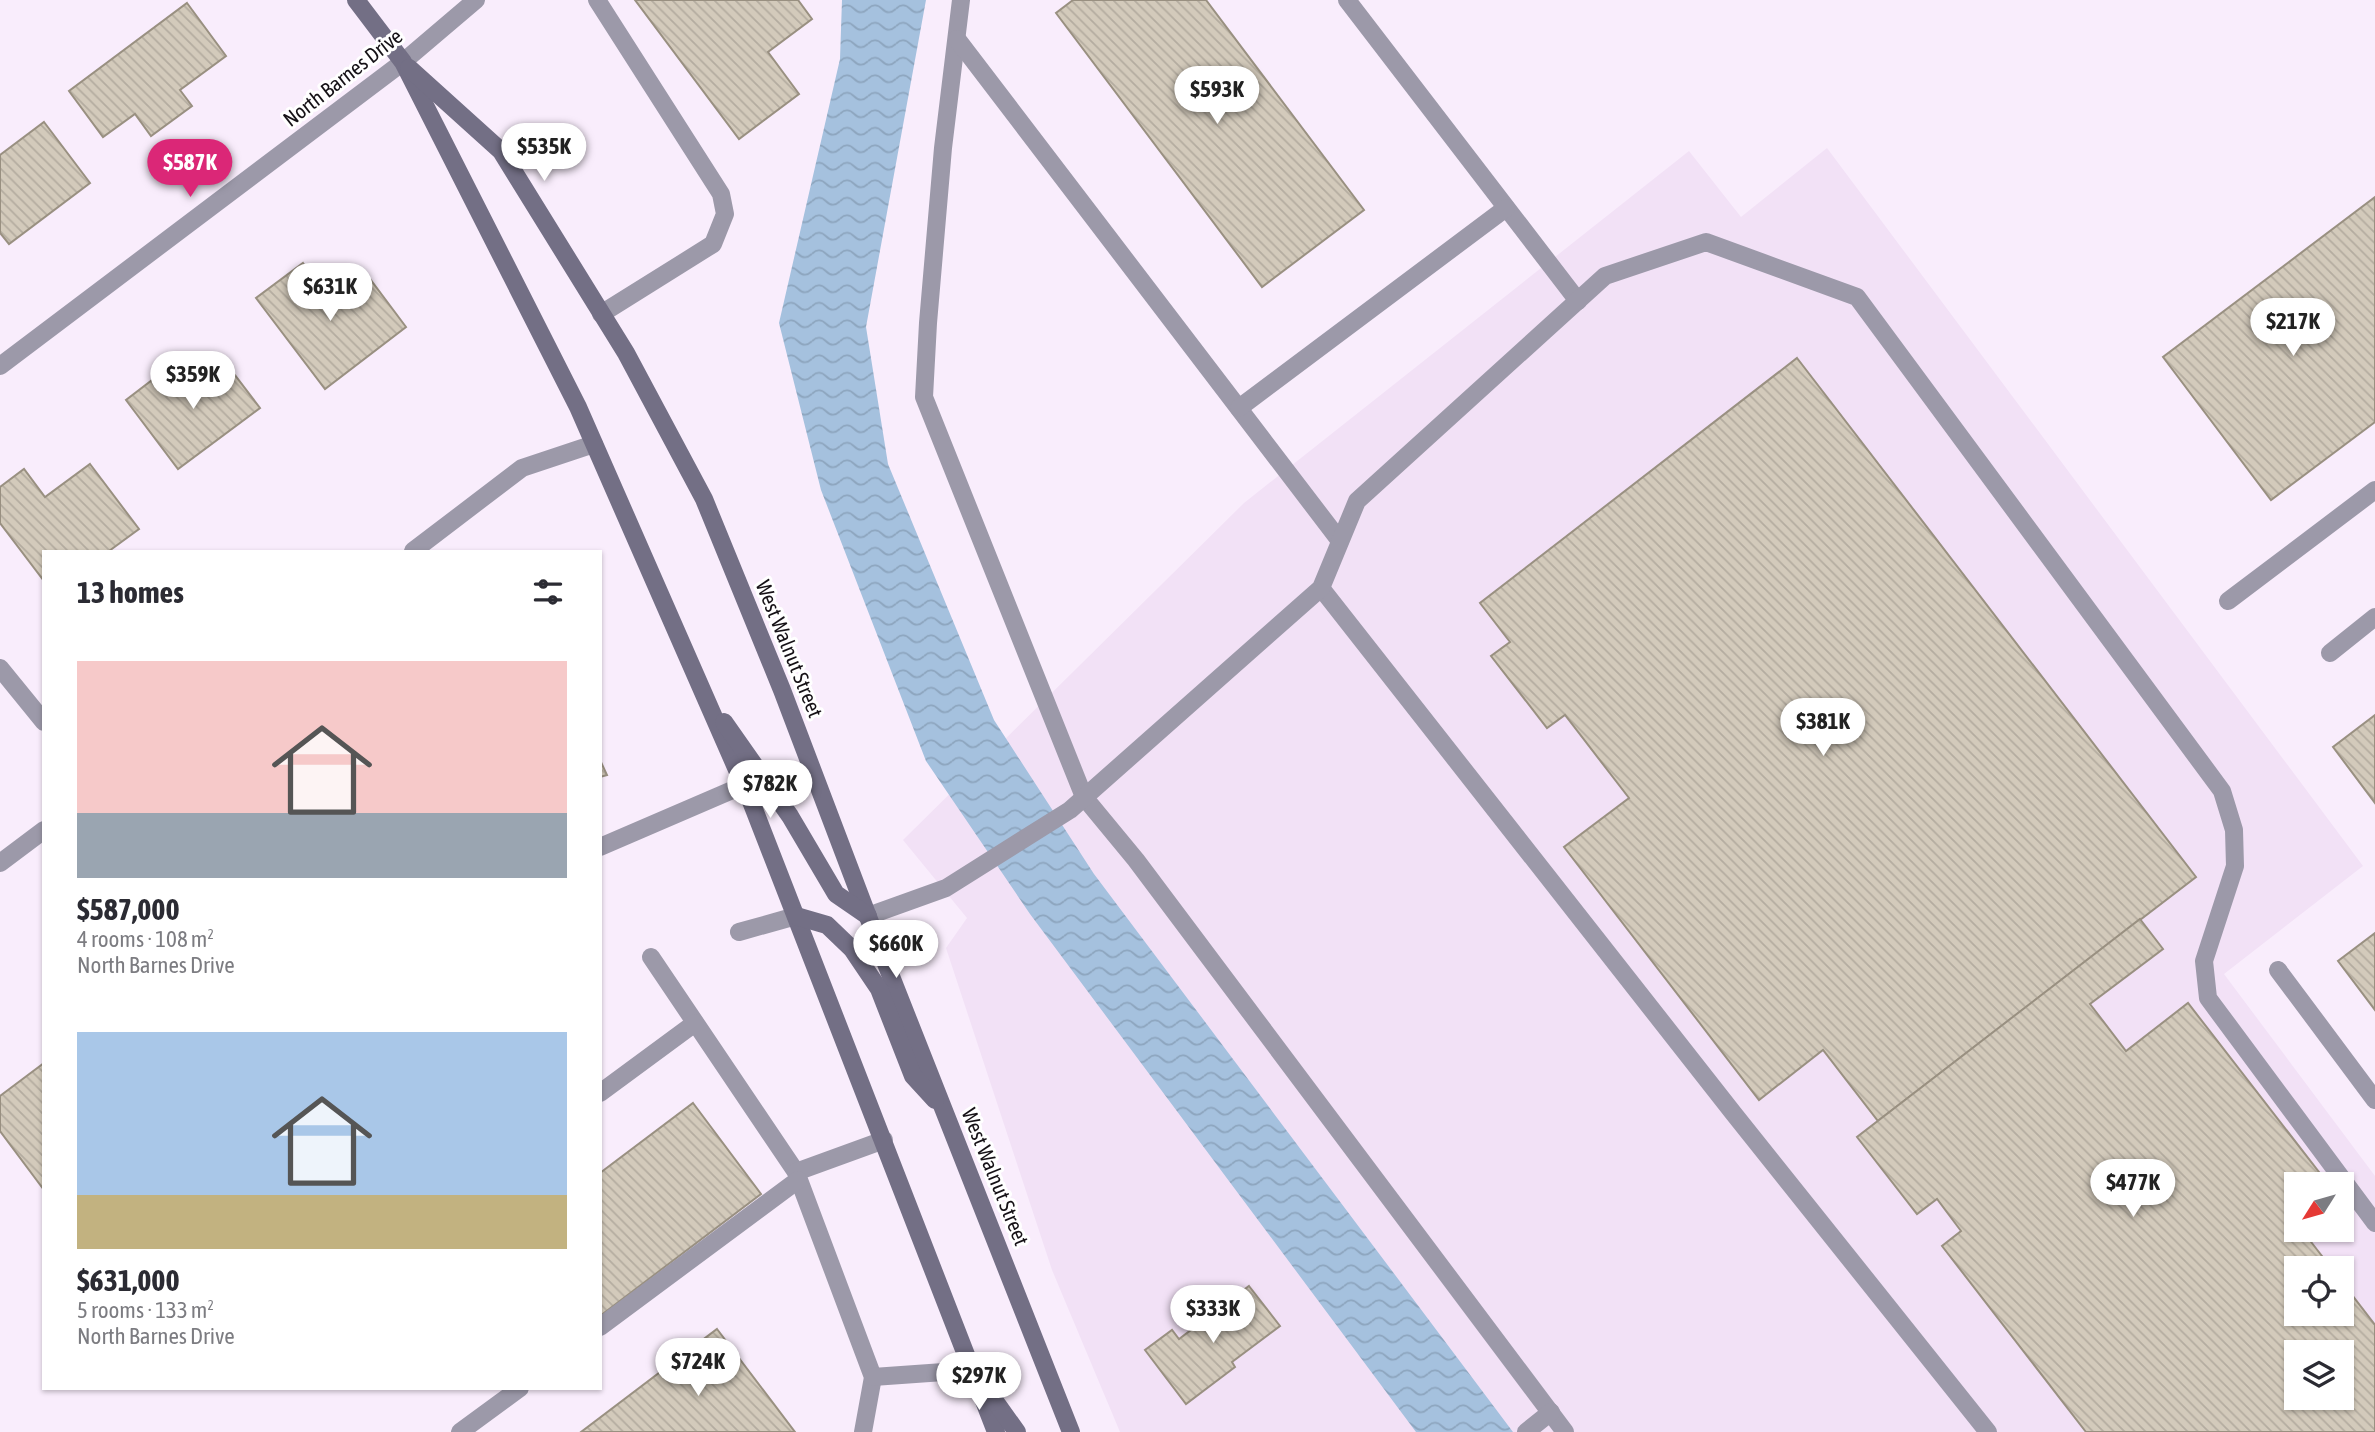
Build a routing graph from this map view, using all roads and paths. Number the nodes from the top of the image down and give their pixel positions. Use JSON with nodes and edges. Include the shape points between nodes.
{"nodes":[{"id":1,"x":356,"y":0,"type":"edge"},
{"id":2,"x":476,"y":0,"type":"edge"},
{"id":3,"x":597,"y":0,"type":"edge"},
{"id":4,"x":961,"y":0,"type":"edge"},
{"id":5,"x":1347,"y":0,"type":"edge"},
{"id":6,"x":957,"y":39,"type":"junction"},
{"id":7,"x":402,"y":62,"type":"junction"},
{"id":8,"x":1506,"y":208,"type":"junction"},
{"id":9,"x":1578,"y":301,"type":"junction"},
{"id":10,"x":601,"y":313,"type":"junction"},
{"id":11,"x":0,"y":366,"type":"edge"},
{"id":12,"x":1239,"y":408,"type":"junction"},
{"id":13,"x":594,"y":444,"type":"junction"},
{"id":14,"x":2375,"y":490,"type":"edge"},
{"id":15,"x":1340,"y":541,"type":"junction"},
{"id":16,"x":414,"y":550,"type":"edge"},
{"id":17,"x":1321,"y":588,"type":"junction"},
{"id":18,"x":2228,"y":601,"type":"dead end"},
{"id":19,"x":2375,"y":617,"type":"edge"},
{"id":20,"x":2330,"y":653,"type":"dead end"},
{"id":21,"x":0,"y":668,"type":"edge"},
{"id":22,"x":702,"y":690,"type":"junction"},
{"id":23,"x":42,"y":720,"type":"edge"},
{"id":24,"x":744,"y":785,"type":"junction"},
{"id":25,"x":1084,"y":797,"type":"junction"},
{"id":26,"x":42,"y":832,"type":"edge"},
{"id":27,"x":602,"y":846,"type":"edge"},
{"id":28,"x":0,"y":863,"type":"edge"},
{"id":29,"x":796,"y":916,"type":"junction"},
{"id":30,"x":868,"y":916,"type":"junction"},
{"id":31,"x":740,"y":932,"type":"dead end"},
{"id":32,"x":651,"y":957,"type":"dead end"},
{"id":33,"x":2278,"y":970,"type":"dead end"},
{"id":34,"x":695,"y":1023,"type":"junction"},
{"id":35,"x":602,"y":1092,"type":"edge"},
{"id":36,"x":2375,"y":1100,"type":"edge"},
{"id":37,"x":943,"y":1107,"type":"junction"},
{"id":38,"x":884,"y":1140,"type":"junction"},
{"id":39,"x":797,"y":1176,"type":"junction"},
{"id":40,"x":2375,"y":1223,"type":"edge"},
{"id":41,"x":602,"y":1326,"type":"edge"},
{"id":42,"x":972,"y":1370,"type":"junction"},
{"id":43,"x":873,"y":1377,"type":"junction"},
{"id":44,"x":517,"y":1390,"type":"edge"},
{"id":45,"x":1550,"y":1412,"type":"junction"},
{"id":46,"x":1530,"y":1428,"type":"edge"},
{"id":47,"x":460,"y":1432,"type":"edge"},
{"id":48,"x":863,"y":1432,"type":"edge"},
{"id":49,"x":996,"y":1432,"type":"edge"},
{"id":50,"x":1017,"y":1432,"type":"edge"},
{"id":51,"x":1071,"y":1432,"type":"edge"},
{"id":52,"x":1565,"y":1432,"type":"edge"},
{"id":53,"x":1987,"y":1432,"type":"edge"}],
"edges":[{"from":1,"to":7,"type":"main road","name":"West Walnut Street"},
{"from":2,"to":7,"type":"street","name":"North Barnes Drive"},
{"from":3,"to":10,"type":"street","via":[[721,194],[725,214],[713,244]]},
{"from":4,"to":6,"type":"street"},
{"from":5,"to":8,"type":"street"},
{"from":6,"to":12,"type":"street"},
{"from":6,"to":25,"type":"street","via":[[924,397]]},
{"from":7,"to":10,"type":"main road","name":"West Walnut Street","via":[[501,151]]},
{"from":7,"to":11,"type":"street","name":"North Barnes Drive"},
{"from":7,"to":13,"type":"main road","name":"West Walnut Street"},
{"from":8,"to":9,"type":"street"},
{"from":8,"to":12,"type":"street"},
{"from":9,"to":15,"type":"street","via":[[1357,501]]},
{"from":9,"to":40,"type":"street","via":[[1605,276],[1706,242],[1857,297],[2222,791],[2235,830],[2235,866],[2204,961],[2208,998]]},
{"from":10,"to":30,"type":"main road","name":"West Walnut Street","via":[[704,499]]},
{"from":12,"to":15,"type":"street"},
{"from":13,"to":16,"type":"street","via":[[522,468]]},
{"from":13,"to":22,"type":"main road","name":"West Walnut Street"},
{"from":14,"to":18,"type":"street"},
{"from":15,"to":17,"type":"street"},
{"from":17,"to":25,"type":"street"},
{"from":17,"to":53,"type":"street"},
{"from":19,"to":20,"type":"street"},
{"from":21,"to":23,"type":"street"},
{"from":22,"to":24,"type":"main road","name":"West Walnut Street"},
{"from":22,"to":30,"type":"main road","via":[[790,816],[836,894]]},
{"from":24,"to":27,"type":"street"},
{"from":24,"to":29,"type":"main road","name":"West Walnut Street"},
{"from":25,"to":30,"type":"street","via":[[946,888]]},
{"from":25,"to":45,"type":"street"},
{"from":26,"to":28,"type":"street"},
{"from":29,"to":31,"type":"street"},
{"from":29,"to":37,"type":"main road","via":[[827,925],[852,950],[879,989],[913,1076]]},
{"from":29,"to":38,"type":"main road","name":"West Walnut Street"},
{"from":30,"to":37,"type":"main road","name":"West Walnut Street"},
{"from":32,"to":34,"type":"street"},
{"from":33,"to":36,"type":"street"},
{"from":34,"to":35,"type":"street"},
{"from":34,"to":39,"type":"street"},
{"from":37,"to":51,"type":"main road","name":"West Walnut Street"},
{"from":38,"to":39,"type":"street"},
{"from":38,"to":42,"type":"main road","name":"West Walnut Street"},
{"from":39,"to":41,"type":"street"},
{"from":39,"to":43,"type":"street"},
{"from":42,"to":43,"type":"street"},
{"from":42,"to":49,"type":"main road","name":"West Walnut Street"},
{"from":42,"to":50,"type":"main road"},
{"from":43,"to":48,"type":"street"},
{"from":44,"to":47,"type":"street"},
{"from":45,"to":46,"type":"street"},
{"from":45,"to":52,"type":"street"}]}
